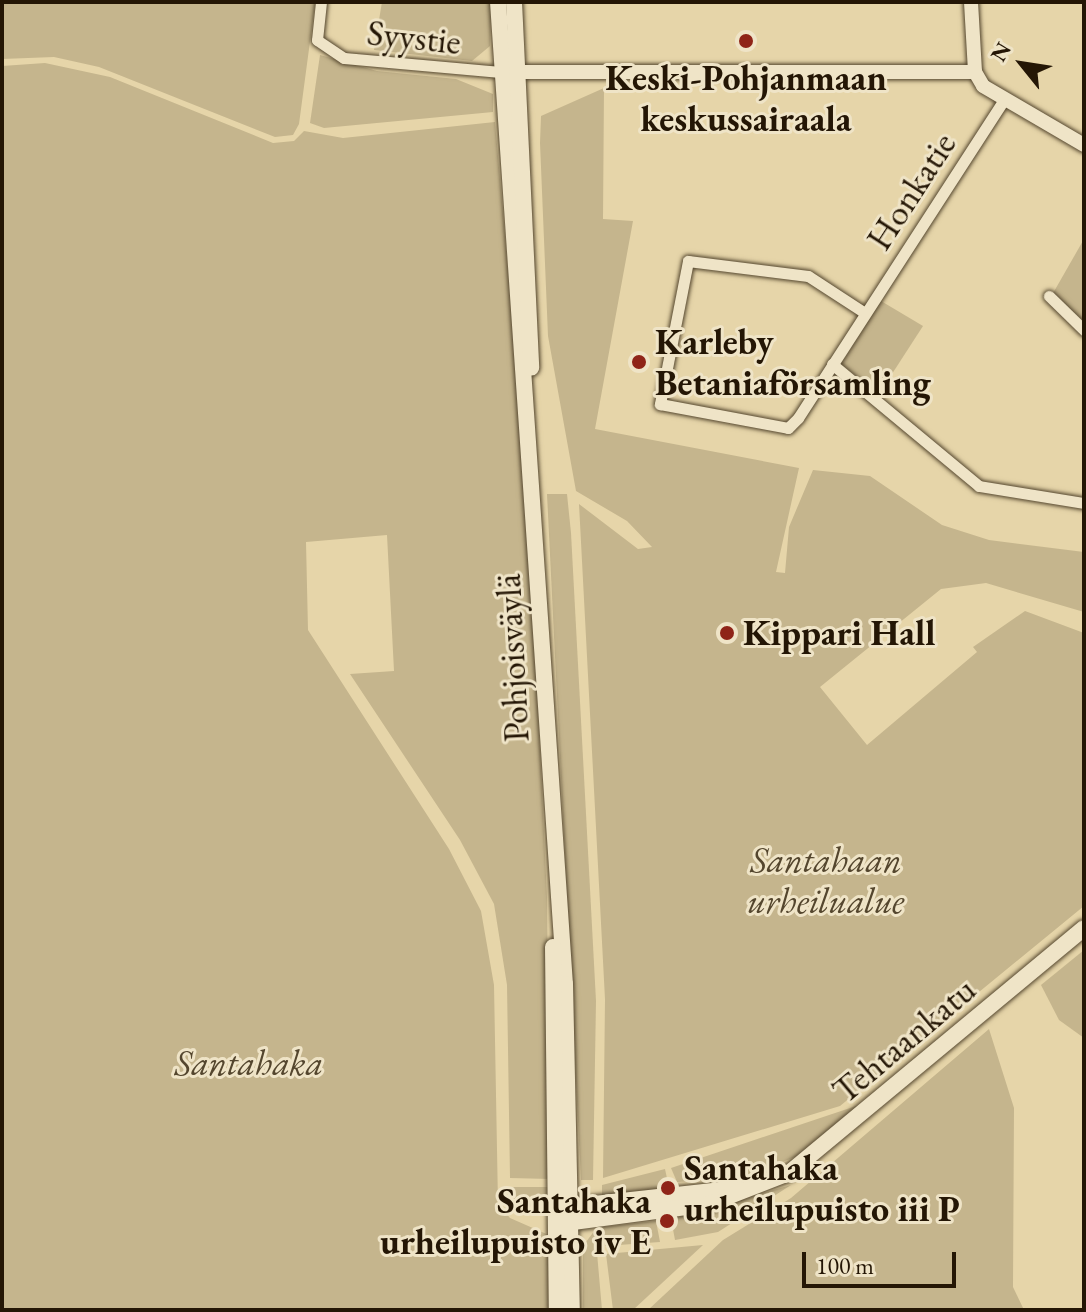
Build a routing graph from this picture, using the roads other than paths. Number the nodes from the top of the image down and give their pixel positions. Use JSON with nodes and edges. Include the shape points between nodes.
{"nodes":[{"id":1,"x":321,"y":2,"type":"edge"},
{"id":2,"x":498,"y":2,"type":"edge"},
{"id":3,"x":514,"y":2,"type":"edge"},
{"id":4,"x":971,"y":2,"type":"edge"},
{"id":5,"x":508,"y":72,"type":"junction"},
{"id":6,"x":975,"y":72,"type":"junction"},
{"id":7,"x":1004,"y":99,"type":"junction"},
{"id":8,"x":1084,"y":145,"type":"edge"},
{"id":9,"x":1049,"y":296,"type":"dead end"},
{"id":10,"x":865,"y":313,"type":"junction"},
{"id":11,"x":1084,"y":330,"type":"edge"},
{"id":12,"x":832,"y":364,"type":"junction"},
{"id":13,"x":1084,"y":503,"type":"edge"},
{"id":14,"x":1084,"y":928,"type":"edge"},
{"id":15,"x":566,"y":1215,"type":"junction"},
{"id":16,"x":557,"y":1310,"type":"edge"},
{"id":17,"x":572,"y":1310,"type":"edge"}],
"edges":[{"from":1,"to":5,"type":"street","name":"Syystie","via":[[317,40],[344,58]]},
{"from":2,"to":5,"type":"main road","name":"Pohjoisväylä"},
{"from":3,"to":5,"type":"main road","name":"Pohjoisväylä"},
{"from":4,"to":6,"type":"street"},
{"from":5,"to":6,"type":"street"},
{"from":5,"to":15,"type":"main road","name":"Pohjoisväylä","via":[[557,890]]},
{"from":6,"to":7,"type":"street"},
{"from":7,"to":8,"type":"street"},
{"from":7,"to":10,"type":"street","name":"Honkatie"},
{"from":9,"to":11,"type":"street"},
{"from":10,"to":12,"type":"street","name":"Honkatie"},
{"from":10,"to":12,"type":"street","name":"Honkatie","via":[[808,276],[688,261],[660,404],[788,428]]},
{"from":12,"to":13,"type":"street","via":[[979,486]]},
{"from":14,"to":15,"type":"main road","name":"Tehtaankatu","via":[[811,1159],[756,1186],[679,1210]]},
{"from":15,"to":16,"type":"main road","name":"Pohjoisväylä"},
{"from":15,"to":17,"type":"main road","name":"Pohjoisväylä"}]}
